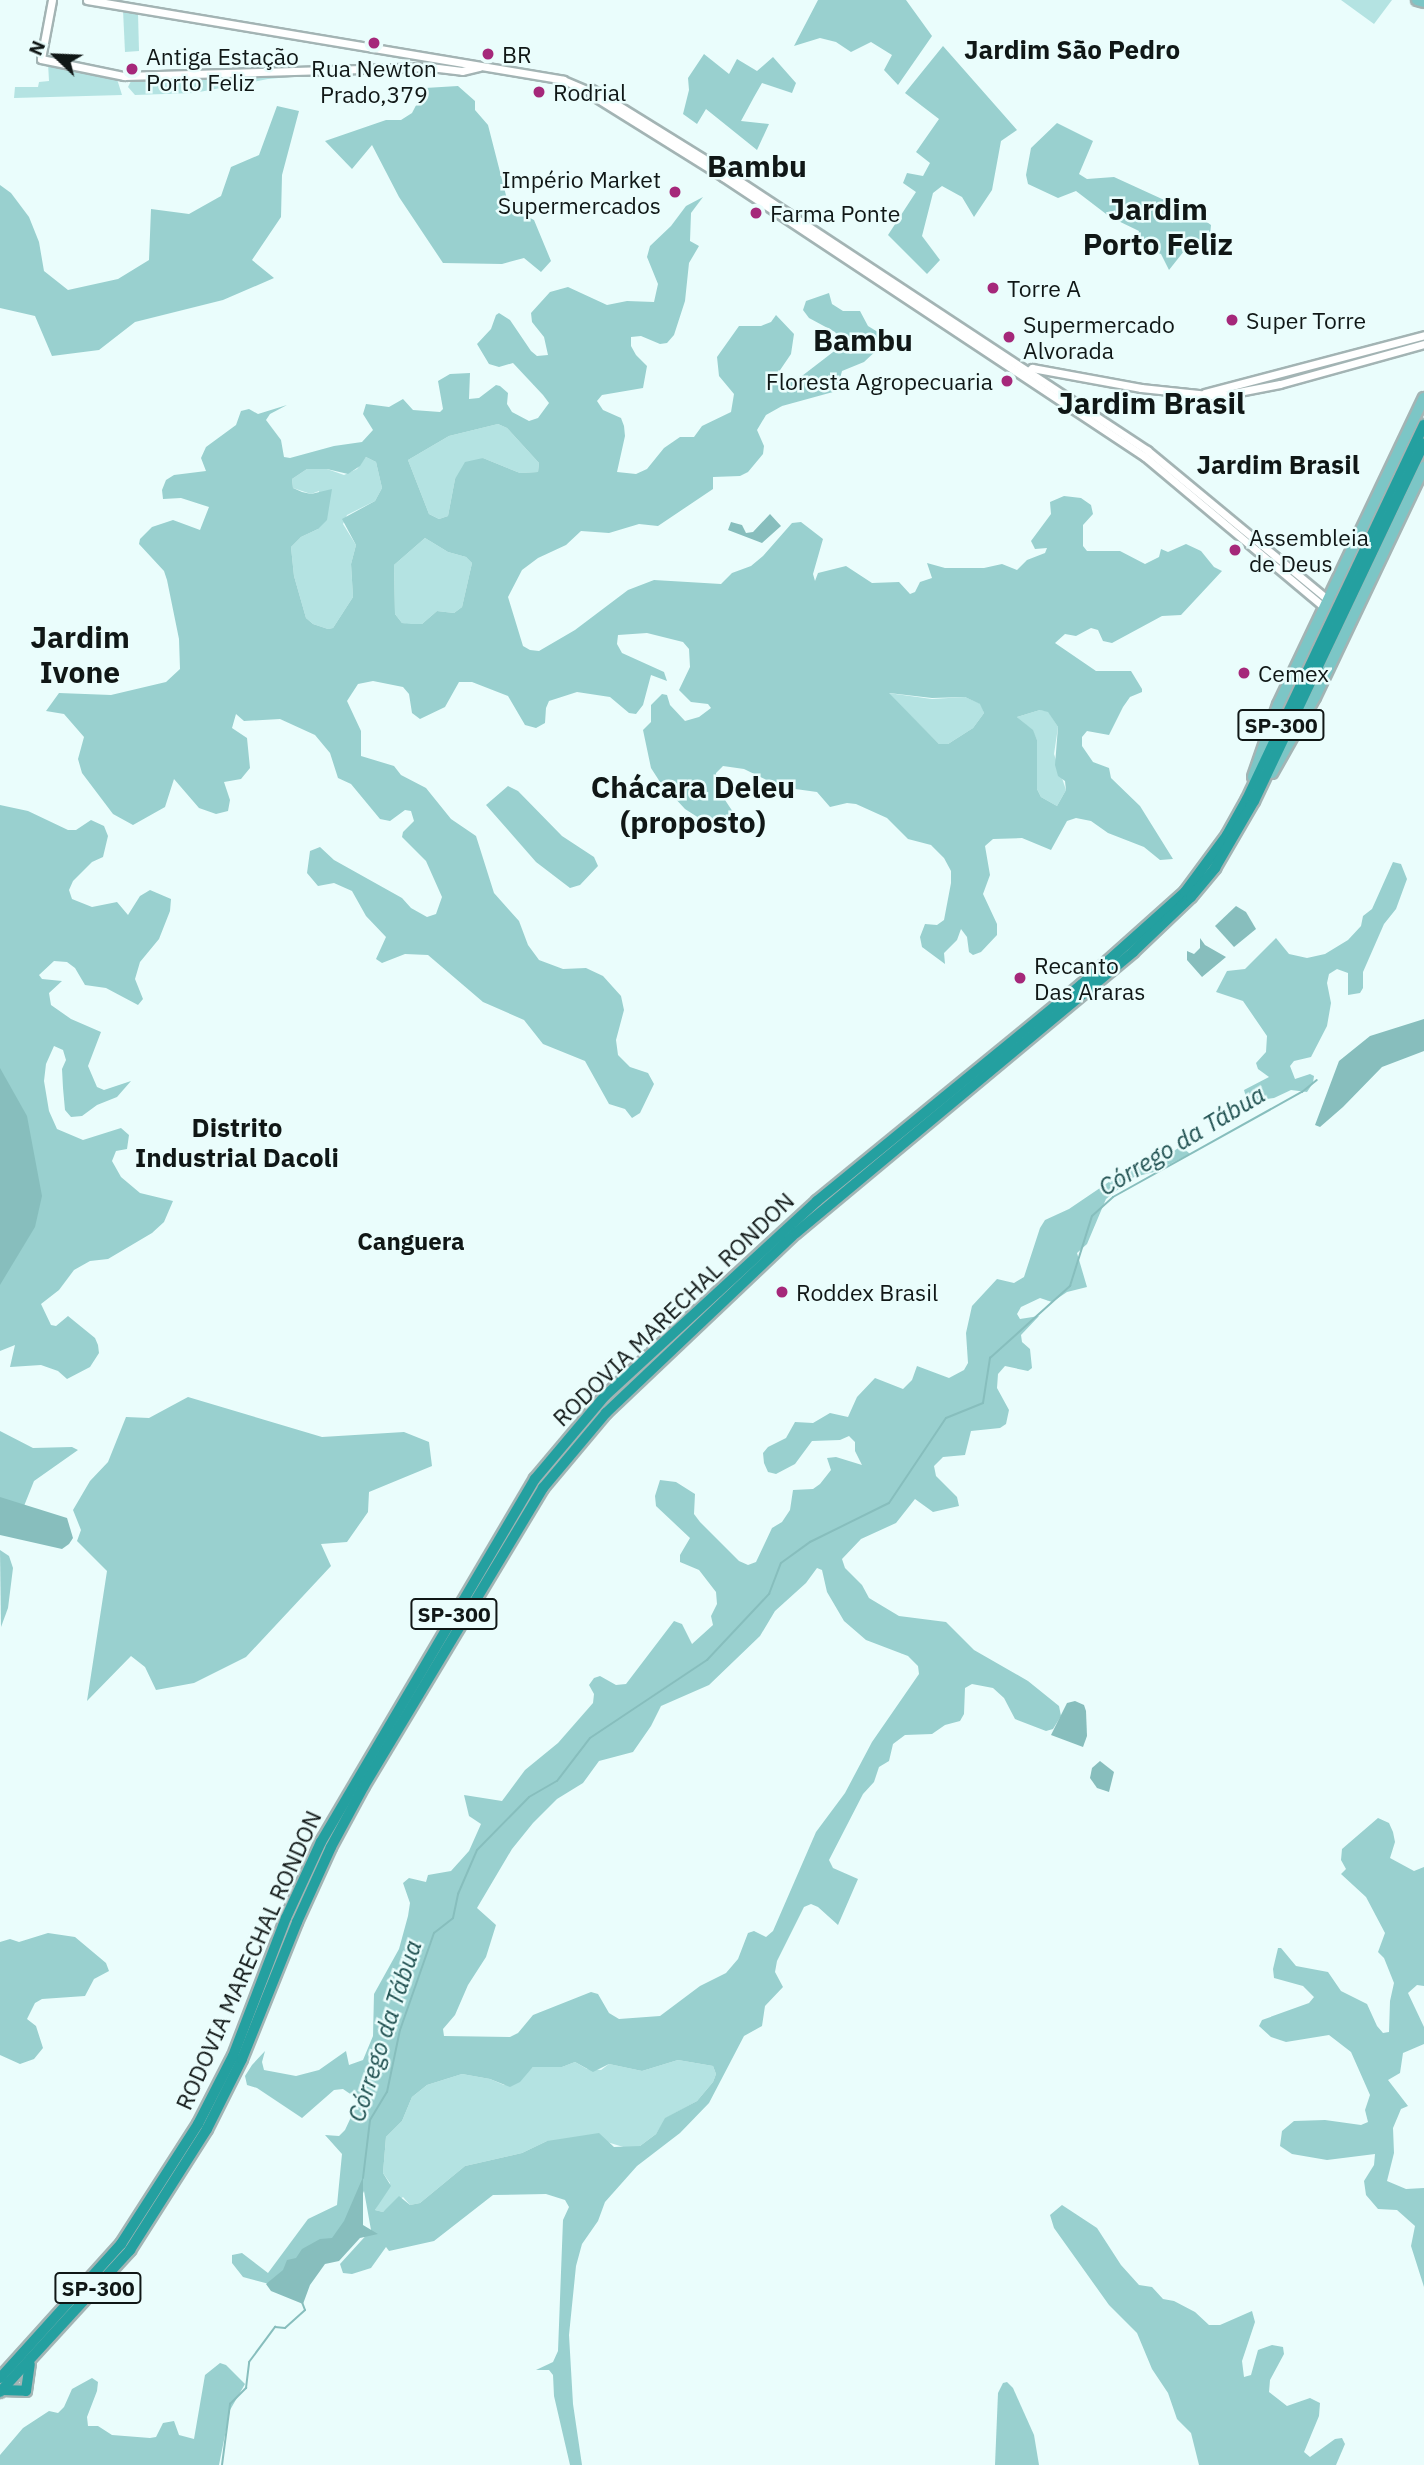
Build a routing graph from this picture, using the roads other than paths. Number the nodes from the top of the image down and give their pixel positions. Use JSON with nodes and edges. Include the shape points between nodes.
{"nodes":[{"id":1,"x":52,"y":0,"type":"edge"},
{"id":2,"x":88,"y":0,"type":"edge"},
{"id":3,"x":1417,"y":0,"type":"edge"},
{"id":4,"x":1424,"y":2,"type":"edge"},
{"id":5,"x":483,"y":66,"type":"junction"},
{"id":6,"x":1424,"y":335,"type":"edge"},
{"id":7,"x":1424,"y":344,"type":"edge"},
{"id":8,"x":1025,"y":374,"type":"junction"},
{"id":9,"x":1192,"y":394,"type":"junction"},
{"id":10,"x":1424,"y":398,"type":"edge"},
{"id":11,"x":1424,"y":425,"type":"edge"},
{"id":12,"x":1424,"y":443,"type":"edge"},
{"id":13,"x":1424,"y":467,"type":"edge"},
{"id":14,"x":1325,"y":603,"type":"junction"},
{"id":15,"x":1250,"y":800,"type":"junction"},
{"id":16,"x":35,"y":2355,"type":"junction"},
{"id":17,"x":0,"y":2378,"type":"edge"},
{"id":18,"x":1,"y":2391,"type":"edge"}],
"edges":[{"from":1,"to":5,"type":"street","via":[[41,59],[124,76],[430,67],[462,71]]},
{"from":2,"to":5,"type":"street"},
{"from":3,"to":4,"type":"main road"},
{"from":5,"to":8,"type":"street","via":[[570,82],[592,93]]},
{"from":6,"to":9,"type":"street","via":[[1252,383]]},
{"from":7,"to":9,"type":"street","via":[[1240,393]]},
{"from":8,"to":9,"type":"street","via":[[1032,368]]},
{"from":8,"to":14,"type":"street","via":[[1147,450]]},
{"from":10,"to":14,"type":"main road"},
{"from":11,"to":15,"type":"highway","name":"RODOVIA MARECHAL RONDON","number":"SP-300"},
{"from":12,"to":15,"type":"highway","name":"RODOVIA MARECHAL RONDON","number":"SP-300"},
{"from":13,"to":15,"type":"main road","via":[[1315,697]]},
{"from":14,"to":15,"type":"main road","via":[[1273,718]]},
{"from":15,"to":16,"type":"highway","name":"RODOVIA MARECHAL RONDON","number":"SP-300","via":[[1215,868],[1163,926],[796,1233],[619,1401],[562,1463],[520,1524],[331,1847],[242,2059],[207,2129],[130,2250]]},
{"from":15,"to":17,"type":"highway","name":"RODOVIA MARECHAL RONDON","number":"SP-300","via":[[1208,864],[1157,920],[817,1201],[606,1396],[555,1452],[514,1512],[321,1842],[233,2056],[198,2124],[114,2253]]},
{"from":16,"to":18,"type":"highway","name":"RODOVIA MARECHAL RONDON","number":"SP-300"},
{"from":16,"to":18,"type":"highway","via":[[27,2371],[26,2391]]}]}
